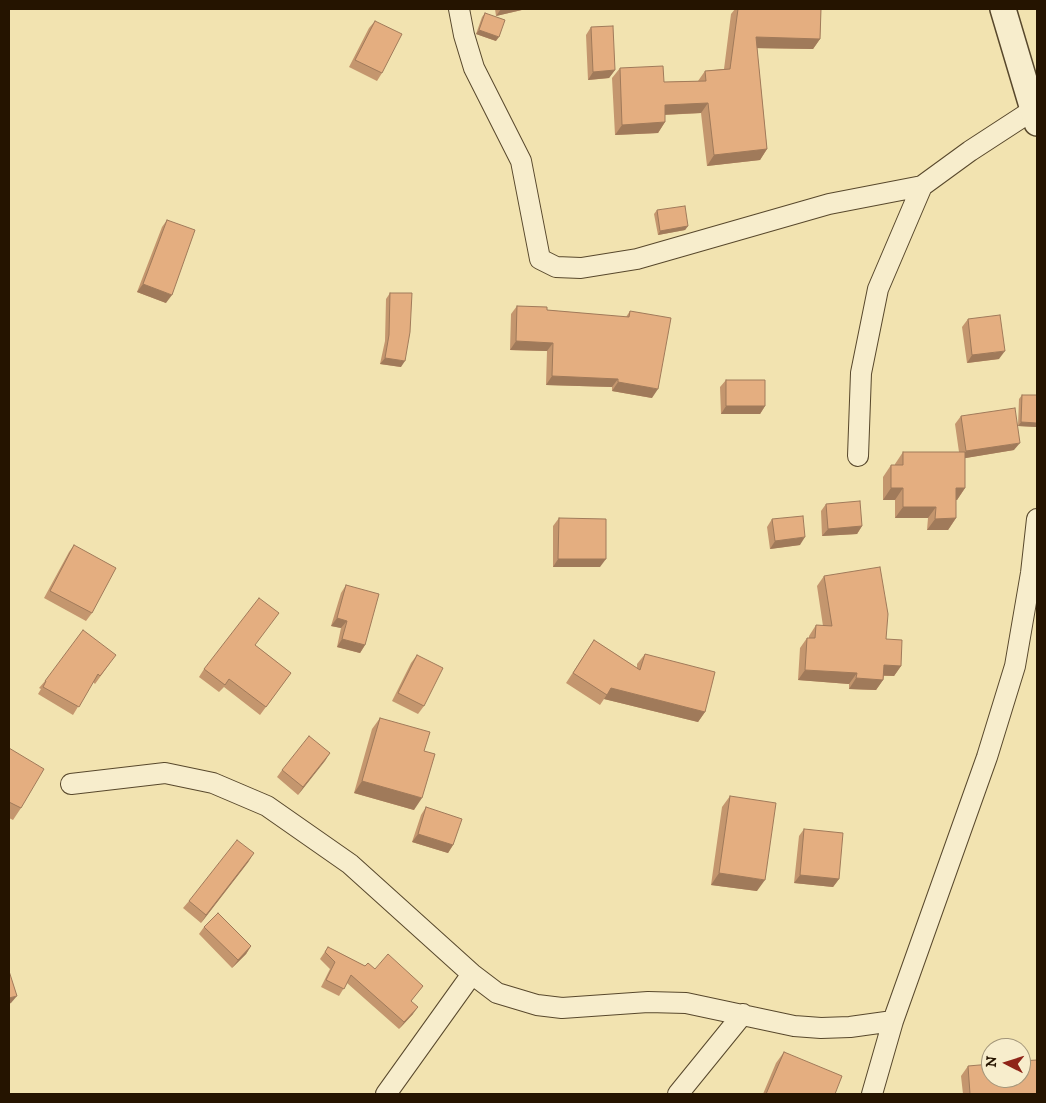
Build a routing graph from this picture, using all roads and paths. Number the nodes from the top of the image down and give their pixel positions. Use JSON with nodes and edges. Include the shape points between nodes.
{"nodes":[{"id":1,"x":459,"y":9,"type":"edge"},
{"id":2,"x":1003,"y":9,"type":"edge"},
{"id":3,"x":1035,"y":116,"type":"edge"},
{"id":4,"x":922,"y":186,"type":"junction"},
{"id":5,"x":858,"y":456,"type":"dead end"},
{"id":6,"x":1037,"y":519,"type":"edge"},
{"id":7,"x":71,"y":784,"type":"dead end"},
{"id":8,"x":472,"y":974,"type":"junction"},
{"id":9,"x":743,"y":1014,"type":"junction"},
{"id":10,"x":893,"y":1021,"type":"junction"},
{"id":11,"x":386,"y":1094,"type":"edge"},
{"id":12,"x":678,"y":1094,"type":"edge"},
{"id":13,"x":872,"y":1094,"type":"edge"}],
"edges":[{"from":1,"to":4,"type":"street","via":[[474,68],[521,161],[540,258],[556,267],[581,268],[637,259],[829,204]]},
{"from":2,"to":3,"type":"street"},
{"from":3,"to":4,"type":"street","via":[[970,151]]},
{"from":4,"to":5,"type":"street","via":[[878,289],[861,373]]},
{"from":6,"to":10,"type":"street","via":[[1015,666],[987,757]]},
{"from":7,"to":8,"type":"street","via":[[165,773],[213,782],[267,806],[350,864]]},
{"from":8,"to":9,"type":"street","via":[[497,993],[537,1005],[562,1008],[648,1002],[686,1003]]},
{"from":8,"to":11,"type":"street"},
{"from":9,"to":10,"type":"street","via":[[794,1026],[821,1028]]},
{"from":9,"to":12,"type":"street"},
{"from":10,"to":13,"type":"street"}]}
